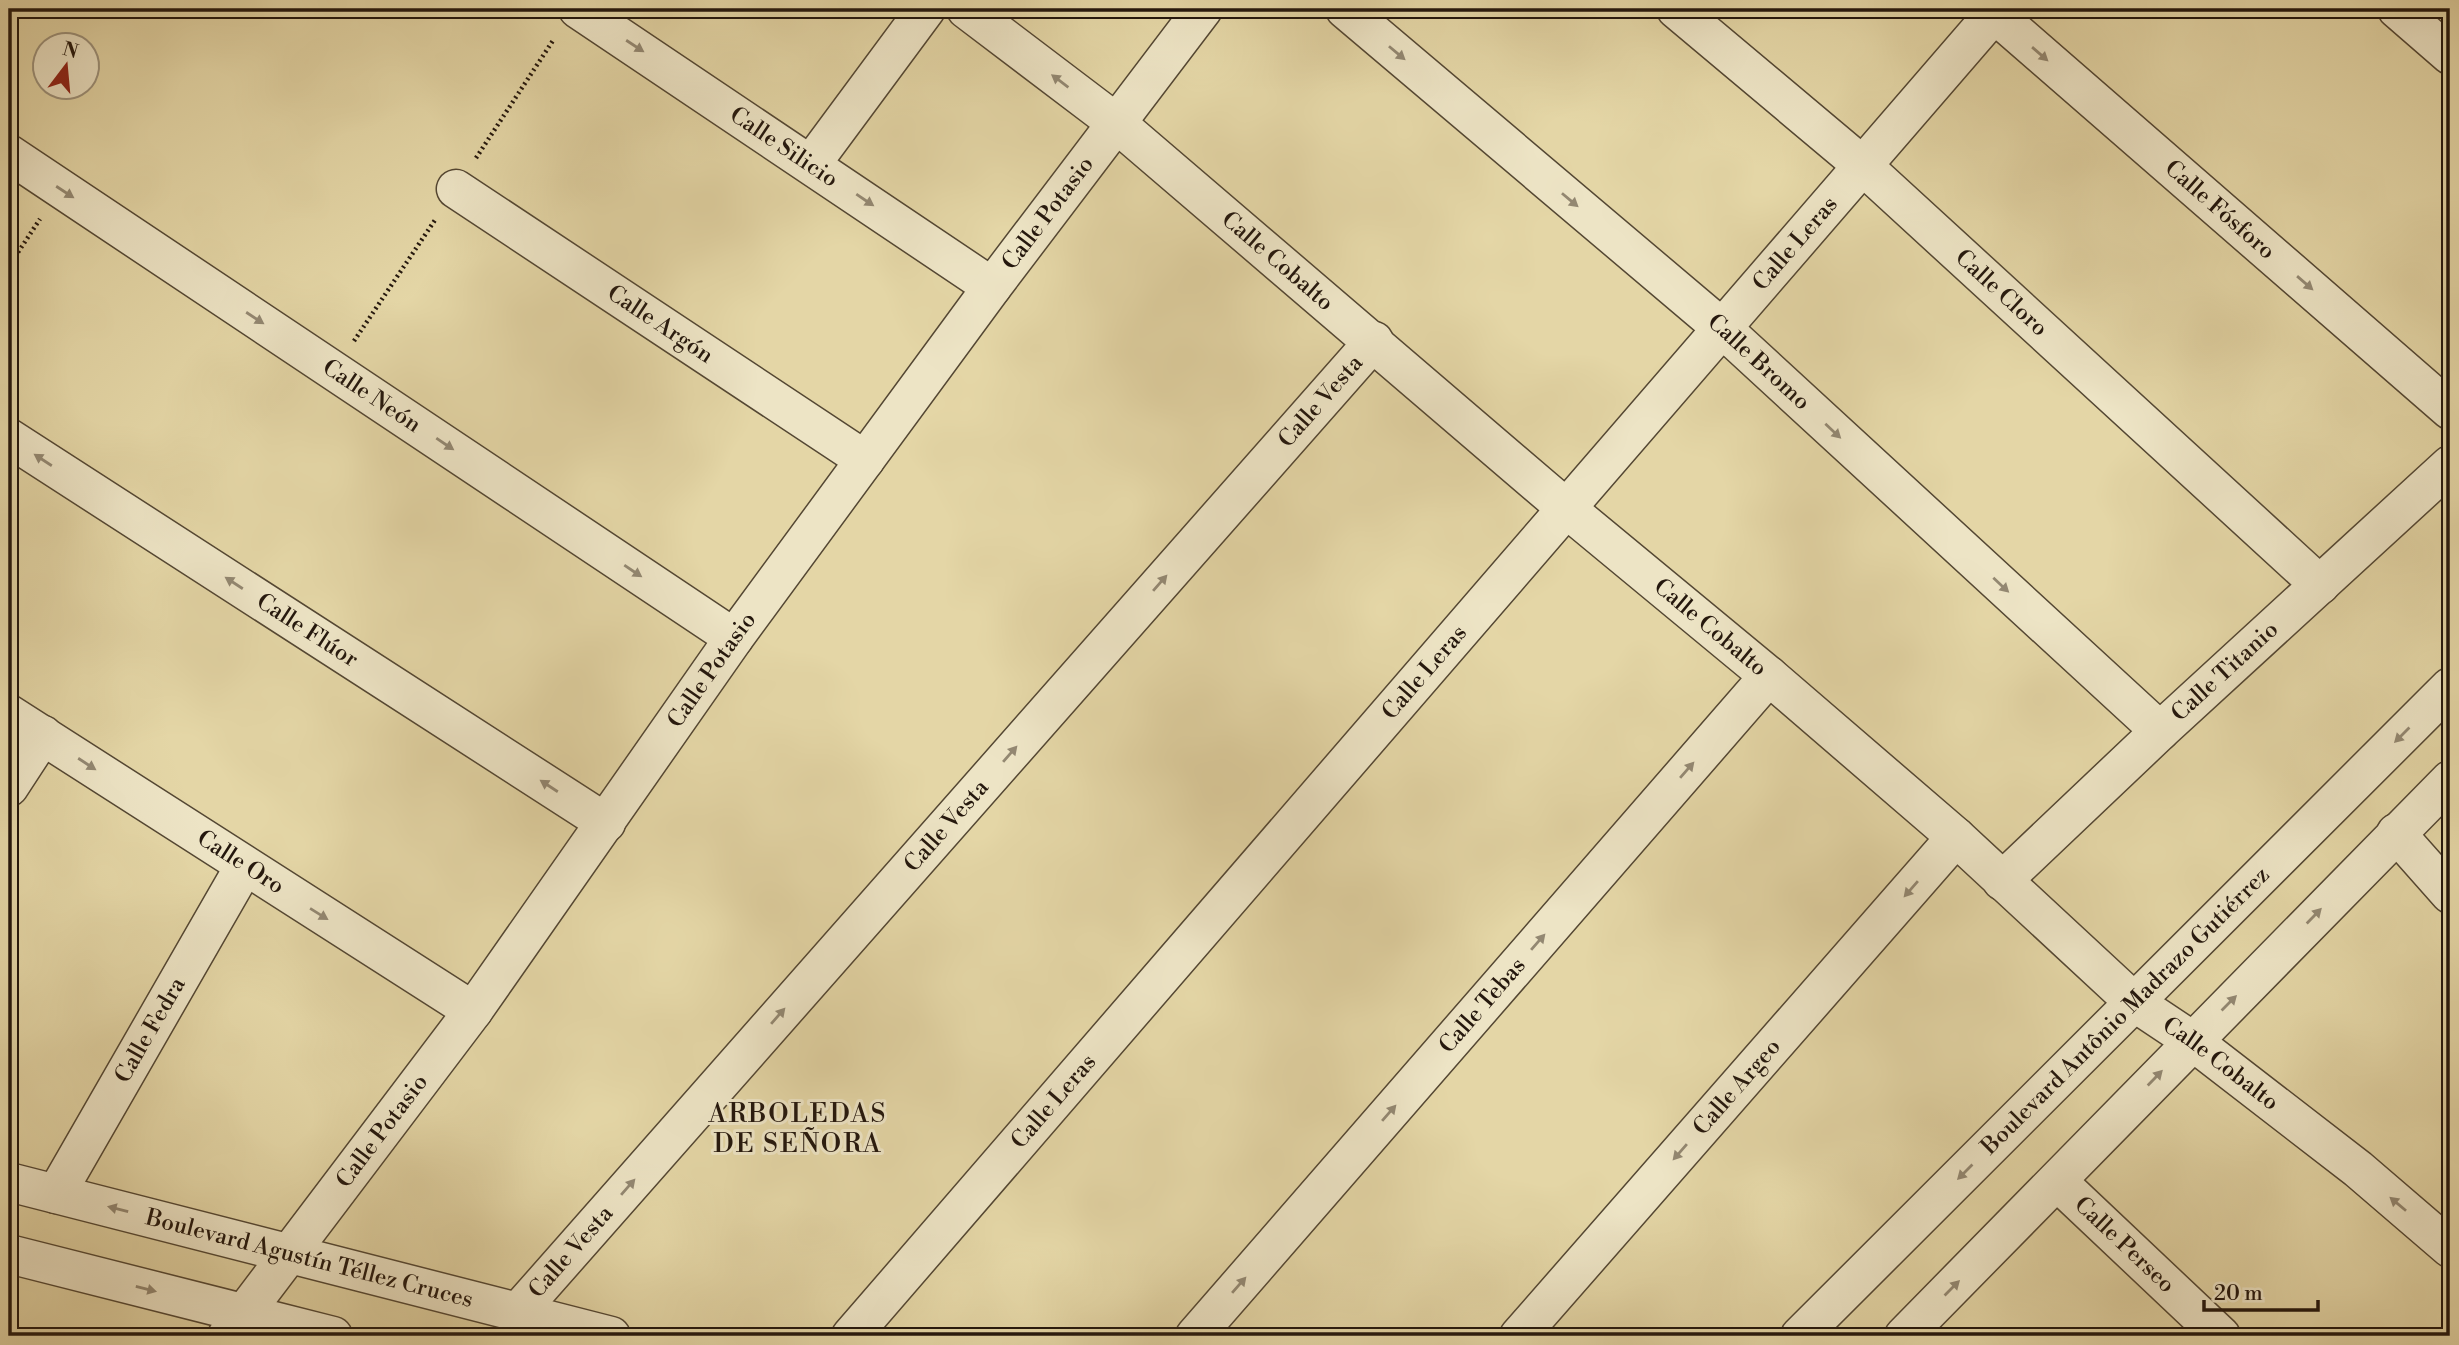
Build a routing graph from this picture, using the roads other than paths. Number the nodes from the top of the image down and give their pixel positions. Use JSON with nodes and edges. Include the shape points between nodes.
{"nodes":[{"id":1,"x":578,"y":9,"type":"edge"},
{"id":2,"x":926,"y":9,"type":"edge"},
{"id":3,"x":967,"y":9,"type":"edge"},
{"id":4,"x":1203,"y":9,"type":"edge"},
{"id":5,"x":1345,"y":9,"type":"edge"},
{"id":6,"x":1676,"y":9,"type":"edge"},
{"id":7,"x":2397,"y":9,"type":"edge"},
{"id":8,"x":1994,"y":10,"type":"edge"},
{"id":9,"x":2450,"y":55,"type":"edge"},
{"id":10,"x":1115,"y":122,"type":"junction"},
{"id":11,"x":9,"y":155,"type":"edge"},
{"id":12,"x":812,"y":163,"type":"junction"},
{"id":13,"x":1863,"y":166,"type":"junction"},
{"id":14,"x":456,"y":189,"type":"dead end"},
{"id":15,"x":992,"y":287,"type":"junction"},
{"id":16,"x":1723,"y":329,"type":"junction"},
{"id":17,"x":1374,"y":341,"type":"junction"},
{"id":18,"x":2450,"y":410,"type":"edge"},
{"id":19,"x":9,"y":438,"type":"edge"},
{"id":20,"x":865,"y":460,"type":"junction"},
{"id":21,"x":2450,"y":464,"type":"edge"},
{"id":22,"x":1567,"y":509,"type":"junction"},
{"id":23,"x":2320,"y":585,"type":"junction"},
{"id":24,"x":734,"y":638,"type":"junction"},
{"id":25,"x":1769,"y":676,"type":"junction"},
{"id":26,"x":2450,"y":687,"type":"edge"},
{"id":27,"x":9,"y":714,"type":"edge"},
{"id":28,"x":2160,"y":731,"type":"junction"},
{"id":29,"x":43,"y":735,"type":"junction"},
{"id":30,"x":2450,"y":780,"type":"edge"},
{"id":31,"x":9,"y":787,"type":"edge"},
{"id":32,"x":606,"y":823,"type":"junction"},
{"id":33,"x":2396,"y":833,"type":"junction"},
{"id":34,"x":1956,"y":837,"type":"junction"},
{"id":35,"x":244,"y":867,"type":"junction"},
{"id":36,"x":2002,"y":881,"type":"junction"},
{"id":37,"x":2450,"y":894,"type":"edge"},
{"id":38,"x":2134,"y":1002,"type":"junction"},
{"id":39,"x":473,"y":1011,"type":"junction"},
{"id":40,"x":2191,"y":1040,"type":"junction"},
{"id":41,"x":2057,"y":1181,"type":"junction"},
{"id":42,"x":9,"y":1182,"type":"edge"},
{"id":43,"x":56,"y":1194,"type":"junction"},
{"id":44,"x":2450,"y":1248,"type":"edge"},
{"id":45,"x":288,"y":1251,"type":"junction"},
{"id":46,"x":9,"y":1254,"type":"edge"},
{"id":47,"x":518,"y":1312,"type":"junction"},
{"id":48,"x":235,"y":1325,"type":"edge"},
{"id":49,"x":334,"y":1336,"type":"edge"},
{"id":50,"x":611,"y":1336,"type":"edge"},
{"id":51,"x":851,"y":1336,"type":"edge"},
{"id":52,"x":1195,"y":1336,"type":"edge"},
{"id":53,"x":1519,"y":1336,"type":"edge"},
{"id":54,"x":1800,"y":1336,"type":"edge"},
{"id":55,"x":1904,"y":1336,"type":"edge"},
{"id":56,"x":2221,"y":1336,"type":"edge"}],
"edges":[{"from":1,"to":12,"type":"street","name":"Calle Silicio","one_way":true},
{"from":2,"to":12,"type":"street"},
{"from":10,"to":3,"type":"street","name":"Calle Cobalto","one_way":true},
{"from":4,"to":10,"type":"street","name":"Calle Potasio"},
{"from":5,"to":16,"type":"street","name":"Calle Bromo","one_way":true},
{"from":6,"to":13,"type":"street","name":"Calle Cloro"},
{"from":7,"to":9,"type":"street"},
{"from":8,"to":13,"type":"street","name":"Calle Leras"},
{"from":8,"to":18,"type":"street","name":"Calle Fósforo","one_way":true},
{"from":10,"to":15,"type":"street","name":"Calle Potasio"},
{"from":10,"to":17,"type":"street","name":"Calle Cobalto"},
{"from":11,"to":24,"type":"street","name":"Calle Neón","one_way":true},
{"from":12,"to":15,"type":"street","name":"Calle Silicio","one_way":true},
{"from":13,"to":16,"type":"street","name":"Calle Leras"},
{"from":13,"to":23,"type":"street","name":"Calle Cloro"},
{"from":14,"to":20,"type":"street","name":"Calle Argón"},
{"from":15,"to":20,"type":"street","name":"Calle Potasio"},
{"from":16,"to":22,"type":"street","name":"Calle Leras"},
{"from":16,"to":28,"type":"street","name":"Calle Bromo","one_way":true},
{"from":17,"to":22,"type":"street","name":"Calle Cobalto"},
{"from":47,"to":17,"type":"street","name":"Calle Vesta","one_way":true},
{"from":32,"to":19,"type":"street","name":"Calle Flúor","one_way":true},
{"from":20,"to":24,"type":"street","name":"Calle Potasio"},
{"from":21,"to":23,"type":"street","name":"Calle Titanio"},
{"from":22,"to":25,"type":"street","name":"Calle Cobalto"},
{"from":22,"to":51,"type":"street","name":"Calle Leras"},
{"from":23,"to":28,"type":"street","name":"Calle Titanio"},
{"from":24,"to":32,"type":"street","name":"Calle Potasio"},
{"from":25,"to":34,"type":"street","name":"Calle Cobalto"},
{"from":52,"to":25,"type":"street","name":"Calle Tebas","one_way":true},
{"from":26,"to":38,"type":"street","name":"Boulevard Antônio Madrazo Gutiérrez","one_way":true},
{"from":27,"to":29,"type":"street","name":"Calle Oro"},
{"from":28,"to":36,"type":"street","name":"Calle Titanio"},
{"from":29,"to":31,"type":"street"},
{"from":29,"to":35,"type":"street","name":"Calle Oro","one_way":true},
{"from":30,"to":33,"type":"street"},
{"from":32,"to":39,"type":"street","name":"Calle Potasio"},
{"from":33,"to":37,"type":"street"},
{"from":40,"to":33,"type":"street","one_way":true},
{"from":34,"to":36,"type":"street","name":"Calle Cobalto"},
{"from":34,"to":53,"type":"street","name":"Calle Argeo","one_way":true},
{"from":35,"to":39,"type":"street","name":"Calle Oro","one_way":true},
{"from":35,"to":43,"type":"street","name":"Calle Fedra"},
{"from":36,"to":38,"type":"street","name":"Calle Cobalto"},
{"from":38,"to":40,"type":"street","name":"Calle Cobalto"},
{"from":38,"to":54,"type":"street","name":"Boulevard Antônio Madrazo Gutiérrez","one_way":true},
{"from":39,"to":45,"type":"street","name":"Calle Potasio"},
{"from":41,"to":40,"type":"street","one_way":true},
{"from":44,"to":40,"type":"street","name":"Calle Cobalto","one_way":true,"via":[[2358,1169]]},
{"from":55,"to":41,"type":"street","one_way":true},
{"from":41,"to":56,"type":"street","name":"Calle Perseo"},
{"from":42,"to":43,"type":"street","name":"Boulevard Agustín Téllez Cruces"},
{"from":45,"to":43,"type":"street","name":"Boulevard Agustín Téllez Cruces","one_way":true},
{"from":45,"to":47,"type":"street","name":"Boulevard Agustín Téllez Cruces"},
{"from":45,"to":48,"type":"street","name":"Calle Potasio"},
{"from":46,"to":48,"type":"street","one_way":true},
{"from":47,"to":50,"type":"street","name":"Boulevard Agustín Téllez Cruces"},
{"from":48,"to":49,"type":"street"}]}
